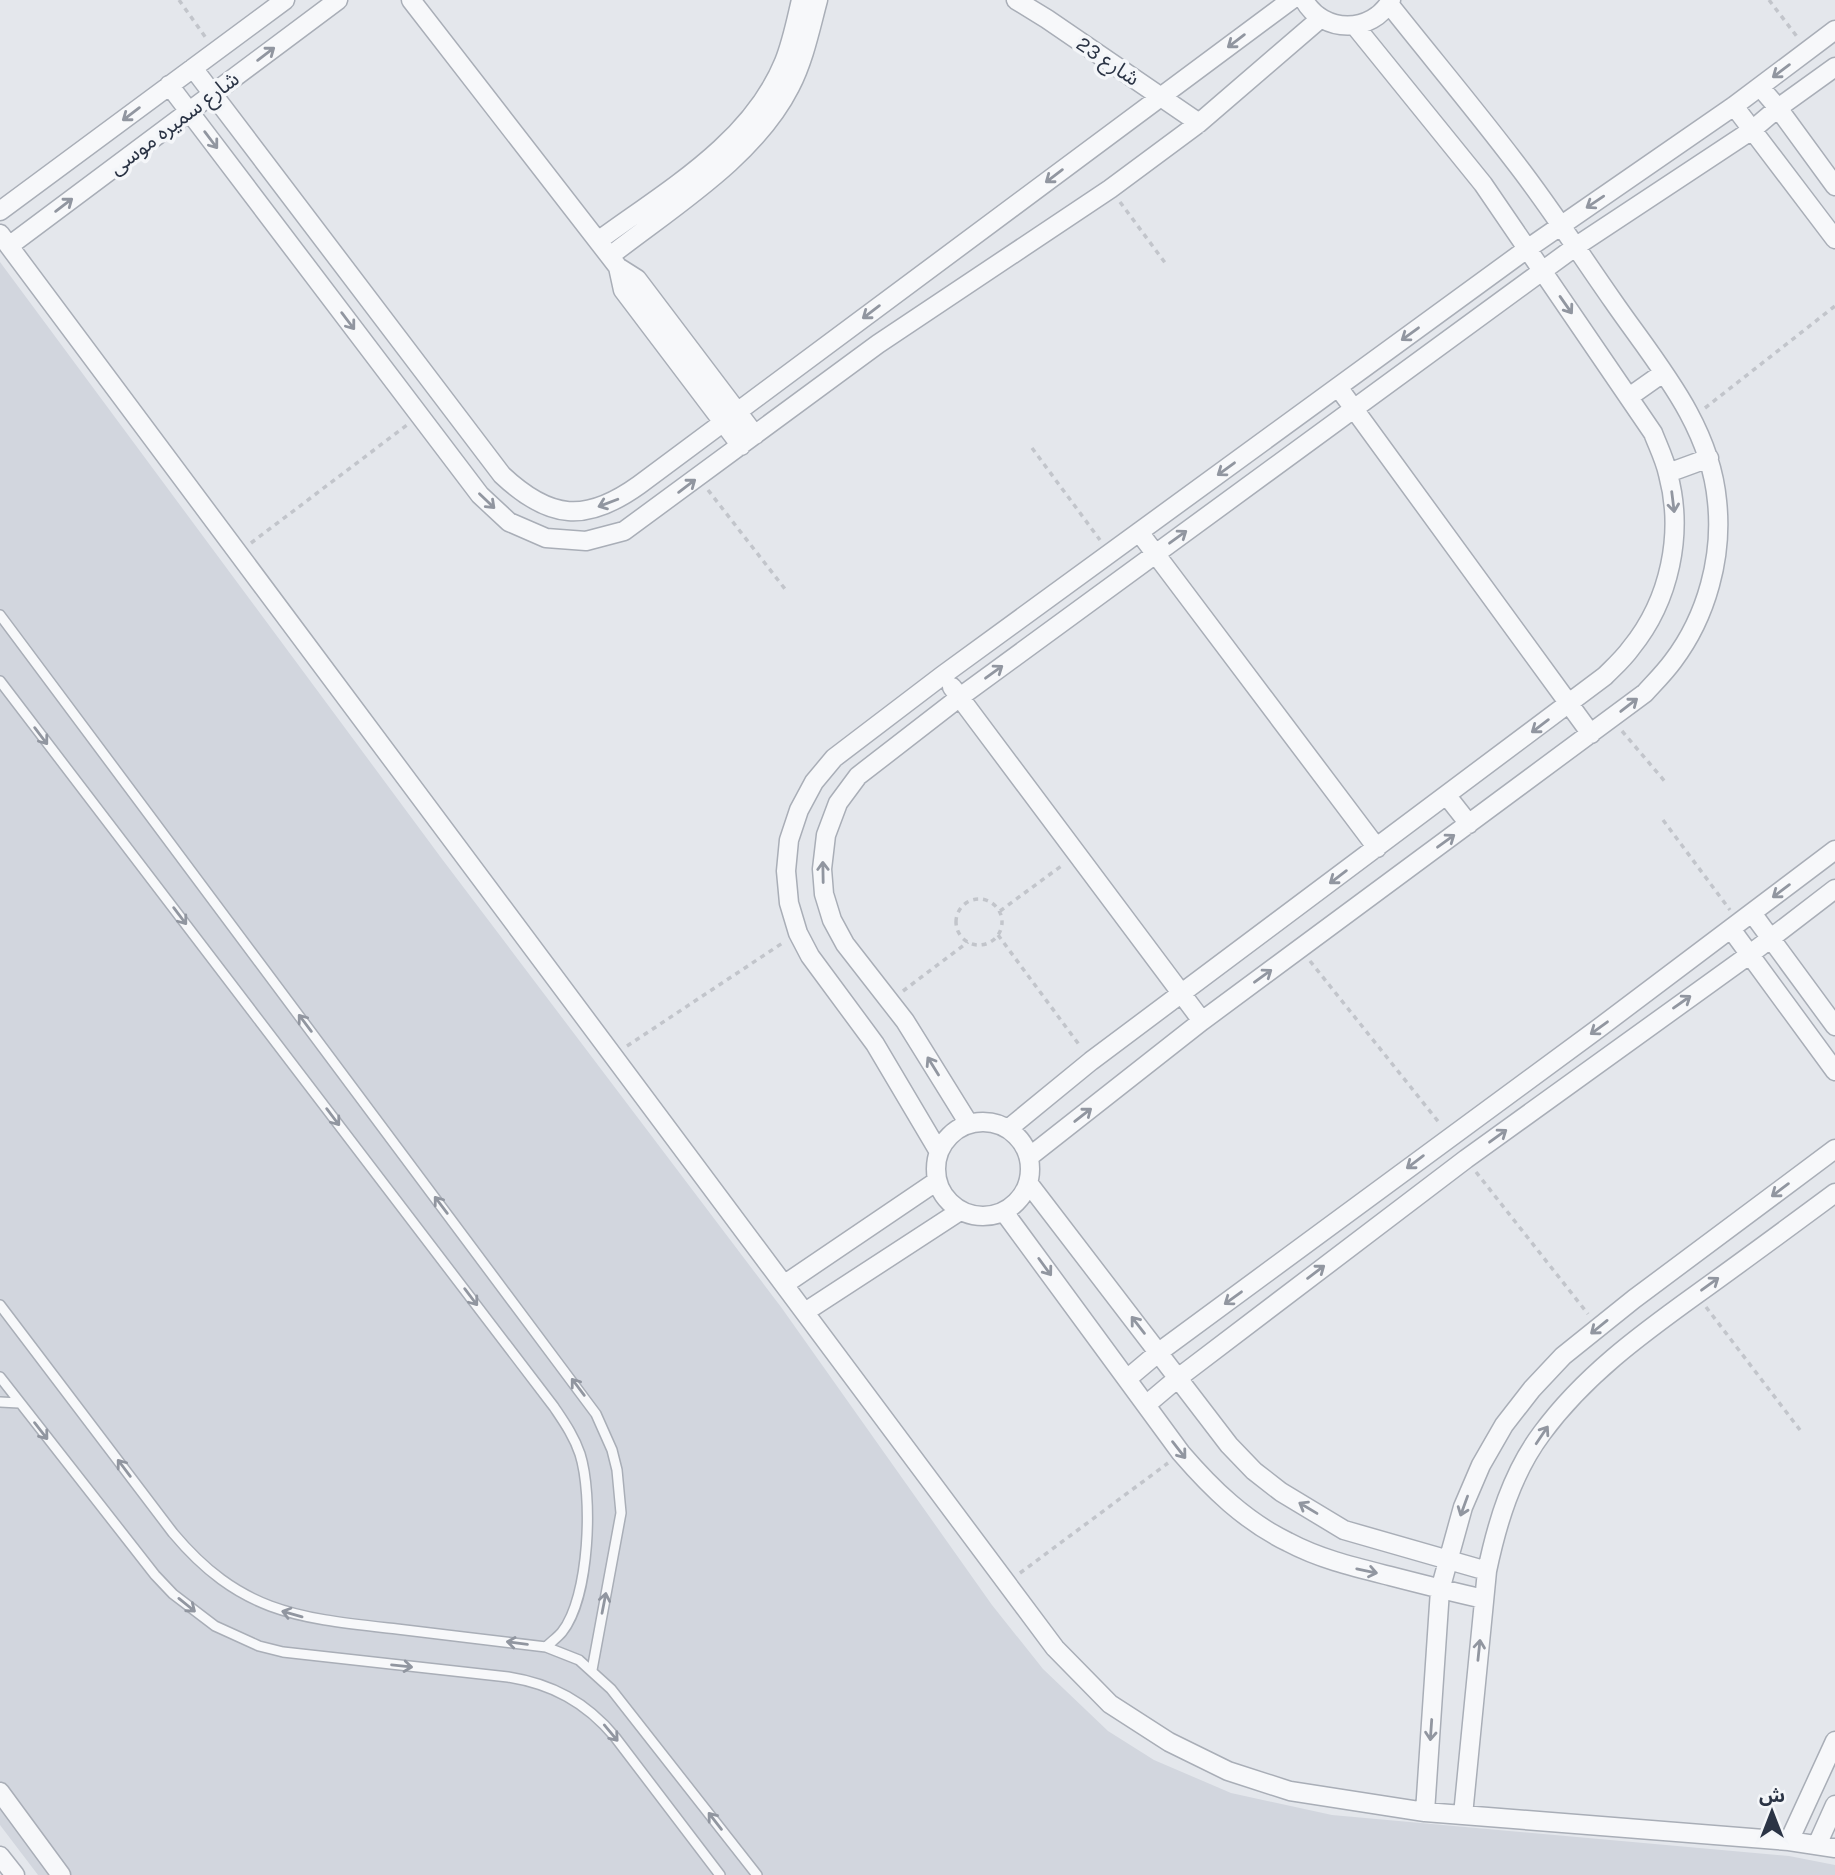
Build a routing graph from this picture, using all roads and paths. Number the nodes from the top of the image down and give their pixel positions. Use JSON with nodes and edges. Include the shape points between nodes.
{"nodes":[{"id":1,"x":179,"y":0,"type":"edge"},
{"id":2,"x":285,"y":0,"type":"edge"},
{"id":3,"x":338,"y":0,"type":"edge"},
{"id":4,"x":411,"y":0,"type":"edge"},
{"id":5,"x":801,"y":0,"type":"edge"},
{"id":6,"x":818,"y":0,"type":"edge"},
{"id":7,"x":1016,"y":0,"type":"edge"},
{"id":8,"x":1291,"y":0,"type":"edge"},
{"id":9,"x":1304,"y":0,"type":"edge"},
{"id":10,"x":1769,"y":0,"type":"edge"},
{"id":11,"x":1390,"y":2,"type":"edge"},
{"id":12,"x":1321,"y":18,"type":"junction"},
{"id":13,"x":1355,"y":26,"type":"junction"},
{"id":14,"x":1835,"y":30,"type":"edge"},
{"id":15,"x":1808,"y":50,"type":"junction"},
{"id":16,"x":215,"y":51,"type":"junction"},
{"id":17,"x":1835,"y":67,"type":"edge"},
{"id":18,"x":193,"y":68,"type":"junction"},
{"id":19,"x":169,"y":85,"type":"junction"},
{"id":20,"x":1760,"y":87,"type":"junction"},
{"id":21,"x":212,"y":94,"type":"junction"},
{"id":22,"x":1161,"y":97,"type":"junction"},
{"id":23,"x":1734,"y":106,"type":"junction"},
{"id":24,"x":1778,"y":108,"type":"junction"},
{"id":25,"x":189,"y":111,"type":"junction"},
{"id":26,"x":1199,"y":123,"type":"junction"},
{"id":27,"x":1752,"y":130,"type":"junction"},
{"id":28,"x":1835,"y":187,"type":"edge"},
{"id":29,"x":1110,"y":189,"type":"junction"},
{"id":30,"x":0,"y":211,"type":"edge"},
{"id":31,"x":1562,"y":225,"type":"junction"},
{"id":32,"x":1835,"y":239,"type":"edge"},
{"id":33,"x":5,"y":240,"type":"edge"},
{"id":34,"x":598,"y":241,"type":"junction"},
{"id":35,"x":1575,"y":247,"type":"junction"},
{"id":36,"x":1527,"y":249,"type":"junction"},
{"id":37,"x":614,"y":261,"type":"junction"},
{"id":38,"x":1166,"y":264,"type":"dead end"},
{"id":39,"x":1542,"y":271,"type":"junction"},
{"id":40,"x":1835,"y":306,"type":"edge"},
{"id":41,"x":1662,"y":373,"type":"junction"},
{"id":42,"x":1338,"y":387,"type":"junction"},
{"id":43,"x":1629,"y":397,"type":"junction"},
{"id":44,"x":1353,"y":409,"type":"junction"},
{"id":45,"x":420,"y":416,"type":"junction"},
{"id":46,"x":731,"y":418,"type":"junction"},
{"id":47,"x":1693,"y":418,"type":"junction"},
{"id":48,"x":748,"y":440,"type":"junction"},
{"id":49,"x":1032,"y":448,"type":"dead end"},
{"id":50,"x":1709,"y":458,"type":"junction"},
{"id":51,"x":1668,"y":473,"type":"junction"},
{"id":52,"x":698,"y":478,"type":"junction"},
{"id":53,"x":1139,"y":532,"type":"junction"},
{"id":54,"x":238,"y":553,"type":"junction"},
{"id":55,"x":1110,"y":553,"type":"junction"},
{"id":56,"x":1155,"y":554,"type":"junction"},
{"id":57,"x":785,"y":589,"type":"dead end"},
{"id":58,"x":0,"y":615,"type":"edge"},
{"id":59,"x":943,"y":675,"type":"junction"},
{"id":60,"x":0,"y":681,"type":"edge"},
{"id":61,"x":960,"y":697,"type":"junction"},
{"id":62,"x":1568,"y":705,"type":"junction"},
{"id":63,"x":1612,"y":719,"type":"junction"},
{"id":64,"x":1591,"y":733,"type":"junction"},
{"id":65,"x":1667,"y":784,"type":"dead end"},
{"id":66,"x":1447,"y":796,"type":"junction"},
{"id":67,"x":1663,"y":820,"type":"dead end"},
{"id":68,"x":1469,"y":824,"type":"junction"},
{"id":69,"x":1377,"y":848,"type":"junction"},
{"id":70,"x":1835,"y":850,"type":"edge"},
{"id":71,"x":1077,"y":854,"type":"junction"},
{"id":72,"x":1835,"y":889,"type":"edge"},
{"id":73,"x":1000,"y":911,"type":"junction"},
{"id":74,"x":1741,"y":922,"type":"junction"},
{"id":75,"x":798,"y":933,"type":"junction"},
{"id":76,"x":998,"y":934,"type":"junction"},
{"id":77,"x":1770,"y":939,"type":"junction"},
{"id":78,"x":968,"y":942,"type":"junction"},
{"id":79,"x":1300,"y":948,"type":"junction"},
{"id":80,"x":1749,"y":955,"type":"junction"},
{"id":81,"x":1182,"y":993,"type":"junction"},
{"id":82,"x":889,"y":1001,"type":"junction"},
{"id":83,"x":1202,"y":1021,"type":"junction"},
{"id":84,"x":1835,"y":1026,"type":"edge"},
{"id":85,"x":614,"y":1055,"type":"junction"},
{"id":86,"x":1091,"y":1061,"type":"junction"},
{"id":87,"x":1835,"y":1071,"type":"edge"},
{"id":88,"x":969,"y":1124,"type":"junction"},
{"id":89,"x":1008,"y":1129,"type":"junction"},
{"id":90,"x":1450,"y":1136,"type":"junction"},
{"id":91,"x":1835,"y":1149,"type":"edge"},
{"id":92,"x":939,"y":1152,"type":"junction"},
{"id":93,"x":1029,"y":1157,"type":"junction"},
{"id":94,"x":1466,"y":1159,"type":"junction"},
{"id":95,"x":937,"y":1181,"type":"junction"},
{"id":96,"x":1028,"y":1184,"type":"junction"},
{"id":97,"x":1835,"y":1193,"type":"edge"},
{"id":98,"x":960,"y":1211,"type":"junction"},
{"id":99,"x":1004,"y":1212,"type":"junction"},
{"id":100,"x":785,"y":1284,"type":"junction"},
{"id":101,"x":1697,"y":1294,"type":"junction"},
{"id":102,"x":0,"y":1305,"type":"edge"},
{"id":103,"x":805,"y":1312,"type":"junction"},
{"id":104,"x":1599,"y":1327,"type":"junction"},
{"id":105,"x":1159,"y":1352,"type":"junction"},
{"id":106,"x":0,"y":1377,"type":"edge"},
{"id":107,"x":1178,"y":1378,"type":"junction"},
{"id":108,"x":1127,"y":1379,"type":"junction"},
{"id":109,"x":0,"y":1402,"type":"edge"},
{"id":110,"x":19,"y":1403,"type":"junction"},
{"id":111,"x":1146,"y":1405,"type":"junction"},
{"id":112,"x":1800,"y":1430,"type":"dead end"},
{"id":113,"x":1181,"y":1453,"type":"junction"},
{"id":114,"x":1447,"y":1561,"type":"junction"},
{"id":115,"x":1487,"y":1571,"type":"junction"},
{"id":116,"x":1007,"y":1582,"type":"junction"},
{"id":117,"x":1440,"y":1590,"type":"junction"},
{"id":118,"x":1484,"y":1598,"type":"junction"},
{"id":119,"x":546,"y":1647,"type":"junction"},
{"id":120,"x":592,"y":1670,"type":"junction"},
{"id":121,"x":1835,"y":1741,"type":"edge"},
{"id":122,"x":0,"y":1792,"type":"edge"},
{"id":123,"x":1835,"y":1805,"type":"edge"},
{"id":124,"x":1425,"y":1812,"type":"junction"},
{"id":125,"x":1463,"y":1815,"type":"junction"},
{"id":126,"x":1789,"y":1841,"type":"junction"},
{"id":127,"x":1816,"y":1845,"type":"junction"},
{"id":128,"x":1835,"y":1848,"type":"edge"},
{"id":129,"x":0,"y":1856,"type":"edge"},
{"id":130,"x":15,"y":1875,"type":"edge"},
{"id":131,"x":61,"y":1875,"type":"edge"},
{"id":132,"x":720,"y":1875,"type":"edge"},
{"id":133,"x":757,"y":1875,"type":"edge"}],
"edges":[{"from":1,"to":16,"type":"path"},
{"from":2,"to":16,"type":"street","name":"شارع سميره موسى"},
{"from":21,"to":3,"type":"street","name":"شارع سميره موسى","one_way":true},
{"from":4,"to":34,"type":"street"},
{"from":5,"to":34,"type":"street","via":[[784,62],[750,119],[718,151]]},
{"from":6,"to":37,"type":"street","via":[[800,66],[764,129]]},
{"from":7,"to":22,"type":"street","name":"شارع 23"},
{"from":8,"to":22,"type":"street","one_way":true},
{"from":9,"to":12,"type":"street"},
{"from":10,"to":15,"type":"path"},
{"from":11,"to":13,"type":"street","via":[[1374,19]]},
{"from":11,"to":31,"type":"street"},
{"from":12,"to":13,"type":"street"},
{"from":12,"to":26,"type":"street"},
{"from":13,"to":36,"type":"street","via":[[1483,184]]},
{"from":14,"to":15,"type":"street"},
{"from":15,"to":20,"type":"street","one_way":true},
{"from":16,"to":18,"type":"street","name":"شارع سميره موسى"},
{"from":17,"to":24,"type":"street"},
{"from":18,"to":19,"type":"street","name":"شارع سميره موسى"},
{"from":18,"to":21,"type":"street"},
{"from":19,"to":25,"type":"street"},
{"from":19,"to":30,"type":"street","name":"شارع سميره موسى","one_way":true},
{"from":20,"to":23,"type":"street"},
{"from":20,"to":24,"type":"street"},
{"from":21,"to":25,"type":"street","name":"شارع سميره موسى"},
{"from":46,"to":21,"type":"street","one_way":true,"via":[[614,502],[584,511],[553,509],[525,497],[502,475]]},
{"from":22,"to":26,"type":"street","name":"شارع 23"},
{"from":22,"to":46,"type":"street","one_way":true},
{"from":23,"to":27,"type":"street"},
{"from":23,"to":31,"type":"street","one_way":true},
{"from":24,"to":27,"type":"street"},
{"from":24,"to":28,"type":"street"},
{"from":33,"to":25,"type":"street","name":"شارع سميره موسى","one_way":true},
{"from":25,"to":45,"type":"street","one_way":true},
{"from":26,"to":29,"type":"street"},
{"from":27,"to":32,"type":"street"},
{"from":27,"to":35,"type":"street"},
{"from":29,"to":38,"type":"path"},
{"from":29,"to":48,"type":"street","via":[[878,344]]},
{"from":31,"to":35,"type":"street"},
{"from":31,"to":36,"type":"street"},
{"from":33,"to":54,"type":"street"},
{"from":34,"to":37,"type":"street"},
{"from":35,"to":39,"type":"street"},
{"from":35,"to":41,"type":"street"},
{"from":36,"to":39,"type":"street"},
{"from":36,"to":42,"type":"street","one_way":true},
{"from":37,"to":46,"type":"street","via":[[636,279]]},
{"from":39,"to":43,"type":"street","one_way":true},
{"from":39,"to":44,"type":"street"},
{"from":40,"to":47,"type":"path"},
{"from":41,"to":43,"type":"street"},
{"from":41,"to":47,"type":"street"},
{"from":42,"to":44,"type":"street"},
{"from":42,"to":53,"type":"street","one_way":true},
{"from":43,"to":51,"type":"street","via":[[1653,433]]},
{"from":56,"to":44,"type":"street","one_way":true},
{"from":44,"to":62,"type":"street"},
{"from":45,"to":52,"type":"street","one_way":true,"via":[[480,495],[509,522],[546,538],[586,541],[624,531]]},
{"from":45,"to":54,"type":"path"},
{"from":46,"to":48,"type":"street"},
{"from":47,"to":50,"type":"street"},
{"from":48,"to":52,"type":"street"},
{"from":49,"to":55,"type":"path"},
{"from":50,"to":51,"type":"street"},
{"from":63,"to":50,"type":"street","one_way":true,"via":[[1645,693],[1674,661],[1696,624],[1711,584],[1718,543],[1717,500]]},
{"from":51,"to":62,"type":"street","one_way":true,"via":[[1675,510],[1674,547],[1652,618],[1605,676]]},
{"from":52,"to":57,"type":"path"},
{"from":53,"to":55,"type":"street"},
{"from":53,"to":56,"type":"street"},
{"from":54,"to":85,"type":"street"},
{"from":55,"to":59,"type":"street"},
{"from":61,"to":56,"type":"street","one_way":true},
{"from":56,"to":69,"type":"street"},
{"from":120,"to":58,"type":"lane","one_way":true,"via":[[621,1513],[612,1450],[596,1414]]},
{"from":59,"to":61,"type":"street"},
{"from":59,"to":75,"type":"street","via":[[834,758],[814,782],[792,830],[786,871]]},
{"from":60,"to":119,"type":"lane","one_way":true,"via":[[572,1434],[585,1474],[583,1575],[572,1614]]},
{"from":61,"to":71,"type":"street"},
{"from":82,"to":61,"type":"street","one_way":true,"via":[[832,920],[822,869],[826,835],[838,803],[858,776]]},
{"from":62,"to":64,"type":"street"},
{"from":62,"to":66,"type":"street","one_way":true},
{"from":63,"to":64,"type":"street"},
{"from":63,"to":65,"type":"path"},
{"from":64,"to":68,"type":"street"},
{"from":66,"to":68,"type":"street"},
{"from":66,"to":69,"type":"street"},
{"from":67,"to":74,"type":"path"},
{"from":79,"to":68,"type":"street","one_way":true},
{"from":69,"to":81,"type":"street","one_way":true},
{"from":70,"to":74,"type":"street","one_way":true},
{"from":71,"to":73,"type":"path"},
{"from":71,"to":81,"type":"street"},
{"from":72,"to":77,"type":"street"},
{"from":73,"to":76,"type":"path"},
{"from":73,"to":78,"type":"path","via":[[983,899],[963,905],[957,929]]},
{"from":74,"to":77,"type":"street"},
{"from":74,"to":80,"type":"street"},
{"from":74,"to":90,"type":"street","one_way":true},
{"from":75,"to":85,"type":"path"},
{"from":75,"to":92,"type":"street","via":[[875,1044]]},
{"from":76,"to":78,"type":"path","via":[[982,945]]},
{"from":76,"to":86,"type":"path"},
{"from":77,"to":80,"type":"street"},
{"from":77,"to":84,"type":"street"},
{"from":78,"to":82,"type":"path"},
{"from":83,"to":79,"type":"street","one_way":true},
{"from":79,"to":90,"type":"path"},
{"from":80,"to":87,"type":"street"},
{"from":94,"to":80,"type":"street","one_way":true},
{"from":81,"to":83,"type":"street"},
{"from":81,"to":86,"type":"street"},
{"from":88,"to":82,"type":"street","one_way":true},
{"from":93,"to":83,"type":"street","one_way":true},
{"from":85,"to":100,"type":"street"},
{"from":86,"to":89,"type":"street"},
{"from":88,"to":89,"type":"street","via":[[990,1122]]},
{"from":88,"to":92,"type":"street","via":[[956,1130]]},
{"from":89,"to":93,"type":"street"},
{"from":90,"to":105,"type":"street","one_way":true},
{"from":91,"to":104,"type":"street","one_way":true},
{"from":92,"to":95,"type":"street"},
{"from":93,"to":96,"type":"street"},
{"from":94,"to":104,"type":"path"},
{"from":107,"to":94,"type":"street","one_way":true},
{"from":95,"to":98,"type":"street"},
{"from":95,"to":100,"type":"street"},
{"from":96,"to":99,"type":"street"},
{"from":105,"to":96,"type":"street","one_way":true},
{"from":101,"to":97,"type":"street","one_way":true},
{"from":98,"to":99,"type":"street","via":[[974,1216]]},
{"from":98,"to":103,"type":"street"},
{"from":99,"to":108,"type":"street","one_way":true},
{"from":100,"to":103,"type":"street"},
{"from":101,"to":112,"type":"path"},
{"from":115,"to":101,"type":"street","one_way":true,"via":[[1514,1482],[1540,1435],[1584,1383]]},
{"from":119,"to":102,"type":"lane","one_way":true,"via":[[310,1619],[242,1594],[204,1567],[173,1533]]},
{"from":103,"to":116,"type":"street"},
{"from":104,"to":114,"type":"street","one_way":true,"via":[[1563,1356],[1504,1425],[1468,1496]]},
{"from":105,"to":107,"type":"street"},
{"from":105,"to":108,"type":"street"},
{"from":106,"to":110,"type":"lane"},
{"from":107,"to":111,"type":"street"},
{"from":114,"to":107,"type":"street","one_way":true,"via":[[1344,1530],[1281,1492],[1228,1445]]},
{"from":108,"to":111,"type":"street"},
{"from":109,"to":110,"type":"lane"},
{"from":110,"to":132,"type":"lane","one_way":true,"via":[[155,1575],[204,1619],[237,1637],[283,1652],[508,1676],[568,1695],[615,1737]]},
{"from":111,"to":113,"type":"street","one_way":true},
{"from":113,"to":116,"type":"path"},
{"from":113,"to":117,"type":"street","one_way":true,"via":[[1229,1503],[1287,1542],[1352,1567]]},
{"from":114,"to":115,"type":"street"},
{"from":114,"to":117,"type":"street"},
{"from":115,"to":118,"type":"street"},
{"from":116,"to":124,"type":"street","via":[[1055,1648],[1110,1704],[1169,1742],[1228,1771],[1290,1791]]},
{"from":117,"to":118,"type":"street"},
{"from":117,"to":124,"type":"street","one_way":true},
{"from":125,"to":118,"type":"street","one_way":true},
{"from":119,"to":120,"type":"lane"},
{"from":133,"to":120,"type":"lane","one_way":true,"via":[[638,1721]]},
{"from":121,"to":126,"type":"street"},
{"from":122,"to":131,"type":"street"},
{"from":123,"to":127,"type":"street"},
{"from":124,"to":125,"type":"street"},
{"from":125,"to":126,"type":"street"},
{"from":126,"to":127,"type":"street"},
{"from":127,"to":128,"type":"street"},
{"from":129,"to":130,"type":"street"}]}
